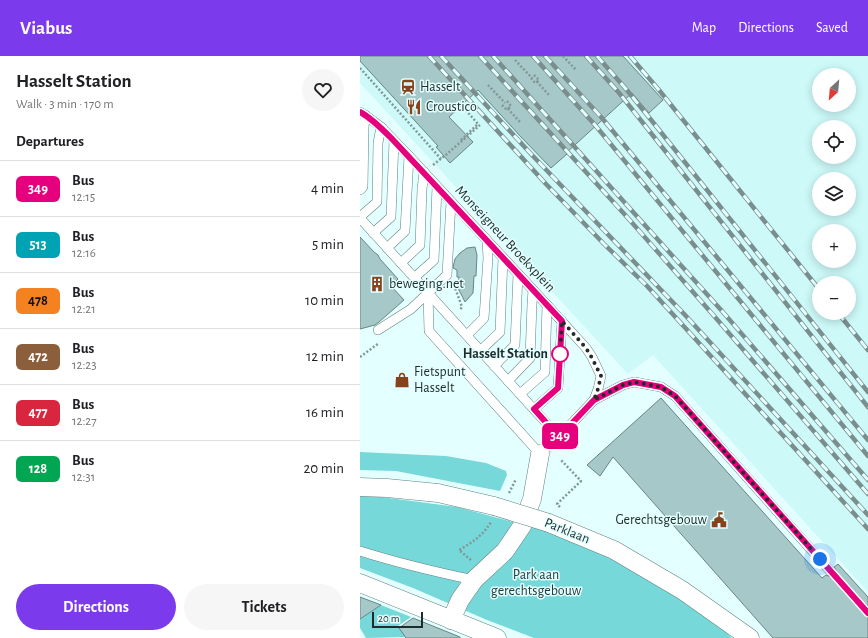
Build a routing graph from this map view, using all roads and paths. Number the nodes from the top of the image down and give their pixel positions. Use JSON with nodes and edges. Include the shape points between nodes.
{"nodes":[{"id":1,"x":562,"y":56,"type":"edge"},
{"id":2,"x":516,"y":59,"type":"dead end"},
{"id":3,"x":360,"y":68,"type":"edge"},
{"id":4,"x":576,"y":70,"type":"dead end"},
{"id":5,"x":488,"y":86,"type":"dead end"},
{"id":6,"x":549,"y":95,"type":"dead end"},
{"id":7,"x":504,"y":103,"type":"junction"},
{"id":8,"x":464,"y":108,"type":"dead end"},
{"id":9,"x":508,"y":109,"type":"junction"},
{"id":10,"x":363,"y":114,"type":"edge"},
{"id":11,"x":520,"y":122,"type":"dead end"},
{"id":12,"x":480,"y":125,"type":"dead end"},
{"id":13,"x":381,"y":127,"type":"junction"},
{"id":14,"x":394,"y":141,"type":"junction"},
{"id":15,"x":460,"y":142,"type":"junction"},
{"id":16,"x":408,"y":156,"type":"junction"},
{"id":17,"x":441,"y":159,"type":"junction"},
{"id":18,"x":424,"y":172,"type":"junction"},
{"id":19,"x":437,"y":187,"type":"junction"},
{"id":20,"x":360,"y":190,"type":"edge"},
{"id":21,"x":451,"y":202,"type":"junction"},
{"id":22,"x":360,"y":217,"type":"edge"},
{"id":23,"x":373,"y":233,"type":"junction"},
{"id":24,"x":487,"y":241,"type":"junction"},
{"id":25,"x":387,"y":248,"type":"junction"},
{"id":26,"x":503,"y":258,"type":"junction"},
{"id":27,"x":401,"y":263,"type":"junction"},
{"id":28,"x":518,"y":274,"type":"junction"},
{"id":29,"x":414,"y":278,"type":"junction"},
{"id":30,"x":533,"y":290,"type":"junction"},
{"id":31,"x":428,"y":293,"type":"junction"},
{"id":32,"x":547,"y":305,"type":"junction"},
{"id":33,"x":562,"y":321,"type":"junction"},
{"id":34,"x":378,"y":330,"type":"dead end"},
{"id":35,"x":467,"y":335,"type":"junction"},
{"id":36,"x":480,"y":350,"type":"junction"},
{"id":37,"x":494,"y":366,"type":"junction"},
{"id":38,"x":508,"y":380,"type":"junction"},
{"id":39,"x":520,"y":394,"type":"junction"},
{"id":40,"x":594,"y":400,"type":"junction"},
{"id":41,"x":534,"y":409,"type":"junction"},
{"id":42,"x":559,"y":437,"type":"junction"},
{"id":43,"x":540,"y":454,"type":"junction"},
{"id":44,"x":561,"y":460,"type":"dead end"},
{"id":45,"x":360,"y":487,"type":"edge"},
{"id":46,"x":557,"y":504,"type":"dead end"},
{"id":47,"x":360,"y":551,"type":"edge"},
{"id":48,"x":830,"y":571,"type":"dead end"},
{"id":49,"x":474,"y":580,"type":"junction"},
{"id":50,"x":360,"y":583,"type":"edge"},
{"id":51,"x":450,"y":620,"type":"junction"},
{"id":52,"x":497,"y":638,"type":"edge"},
{"id":53,"x":750,"y":638,"type":"edge"}],
"edges":[{"from":1,"to":4,"type":"path"},
{"from":2,"to":6,"type":"path"},
{"from":3,"to":17,"type":"path"},
{"from":5,"to":7,"type":"path"},
{"from":7,"to":9,"type":"path"},
{"from":7,"to":9,"type":"path","via":[[511,106]]},
{"from":8,"to":15,"type":"path","via":[[478,124]]},
{"from":9,"to":11,"type":"path"},
{"from":10,"to":13,"type":"lane","name":"Monseigneur Broekxplein"},
{"from":10,"to":20,"type":"lane","via":[[363,187]]},
{"from":12,"to":15,"type":"path"},
{"from":13,"to":14,"type":"lane","name":"Monseigneur Broekxplein"},
{"from":13,"to":22,"type":"lane","via":[[378,143],[377,202]]},
{"from":14,"to":16,"type":"lane","name":"Monseigneur Broekxplein"},
{"from":14,"to":23,"type":"lane","via":[[391,217]]},
{"from":15,"to":17,"type":"path"},
{"from":16,"to":18,"type":"lane","name":"Monseigneur Broekxplein"},
{"from":16,"to":25,"type":"lane","via":[[405,231]]},
{"from":17,"to":18,"type":"path"},
{"from":18,"to":19,"type":"lane","name":"Monseigneur Broekxplein"},
{"from":18,"to":27,"type":"lane","via":[[420,245]]},
{"from":19,"to":21,"type":"lane","name":"Monseigneur Broekxplein"},
{"from":19,"to":29,"type":"lane","via":[[434,260]]},
{"from":21,"to":24,"type":"lane","name":"Monseigneur Broekxplein"},
{"from":21,"to":31,"type":"lane","via":[[447,275]]},
{"from":22,"to":23,"type":"lane"},
{"from":23,"to":25,"type":"lane"},
{"from":24,"to":26,"type":"lane","name":"Monseigneur Broekxplein"},
{"from":24,"to":35,"type":"lane","via":[[484,318]]},
{"from":25,"to":27,"type":"lane"},
{"from":26,"to":28,"type":"lane","name":"Monseigneur Broekxplein"},
{"from":26,"to":36,"type":"lane","via":[[500,332]]},
{"from":27,"to":29,"type":"lane"},
{"from":28,"to":30,"type":"lane","name":"Monseigneur Broekxplein"},
{"from":28,"to":37,"type":"lane","via":[[515,345]]},
{"from":29,"to":31,"type":"lane"},
{"from":30,"to":32,"type":"lane","name":"Monseigneur Broekxplein"},
{"from":30,"to":38,"type":"lane","via":[[530,358]]},
{"from":31,"to":34,"type":"lane","via":[[411,309]]},
{"from":31,"to":35,"type":"lane"},
{"from":31,"to":43,"type":"lane","via":[[429,331]]},
{"from":32,"to":33,"type":"lane","name":"Monseigneur Broekxplein"},
{"from":32,"to":39,"type":"lane","via":[[545,372]]},
{"from":33,"to":40,"type":"lane","name":"Monseigneur Broekxplein","via":[[586,348],[601,376]]},
{"from":33,"to":41,"type":"lane","via":[[558,388]]},
{"from":35,"to":36,"type":"lane"},
{"from":36,"to":37,"type":"lane"},
{"from":37,"to":38,"type":"lane"},
{"from":38,"to":39,"type":"lane"},
{"from":39,"to":41,"type":"lane"},
{"from":40,"to":42,"type":"lane"},
{"from":40,"to":48,"type":"lane","via":[[634,382],[661,387],[675,396]]},
{"from":41,"to":42,"type":"lane"},
{"from":42,"to":43,"type":"lane"},
{"from":43,"to":49,"type":"street","via":[[532,499],[522,526],[505,551]]},
{"from":44,"to":46,"type":"path","via":[[581,481]]},
{"from":45,"to":53,"type":"street","name":"Parklaan","bridge":true,"via":[[438,493],[494,506],[549,523],[621,554],[682,590]]},
{"from":47,"to":49,"type":"lane"},
{"from":49,"to":51,"type":"street"},
{"from":50,"to":51,"type":"street"},
{"from":51,"to":52,"type":"street"}]}
